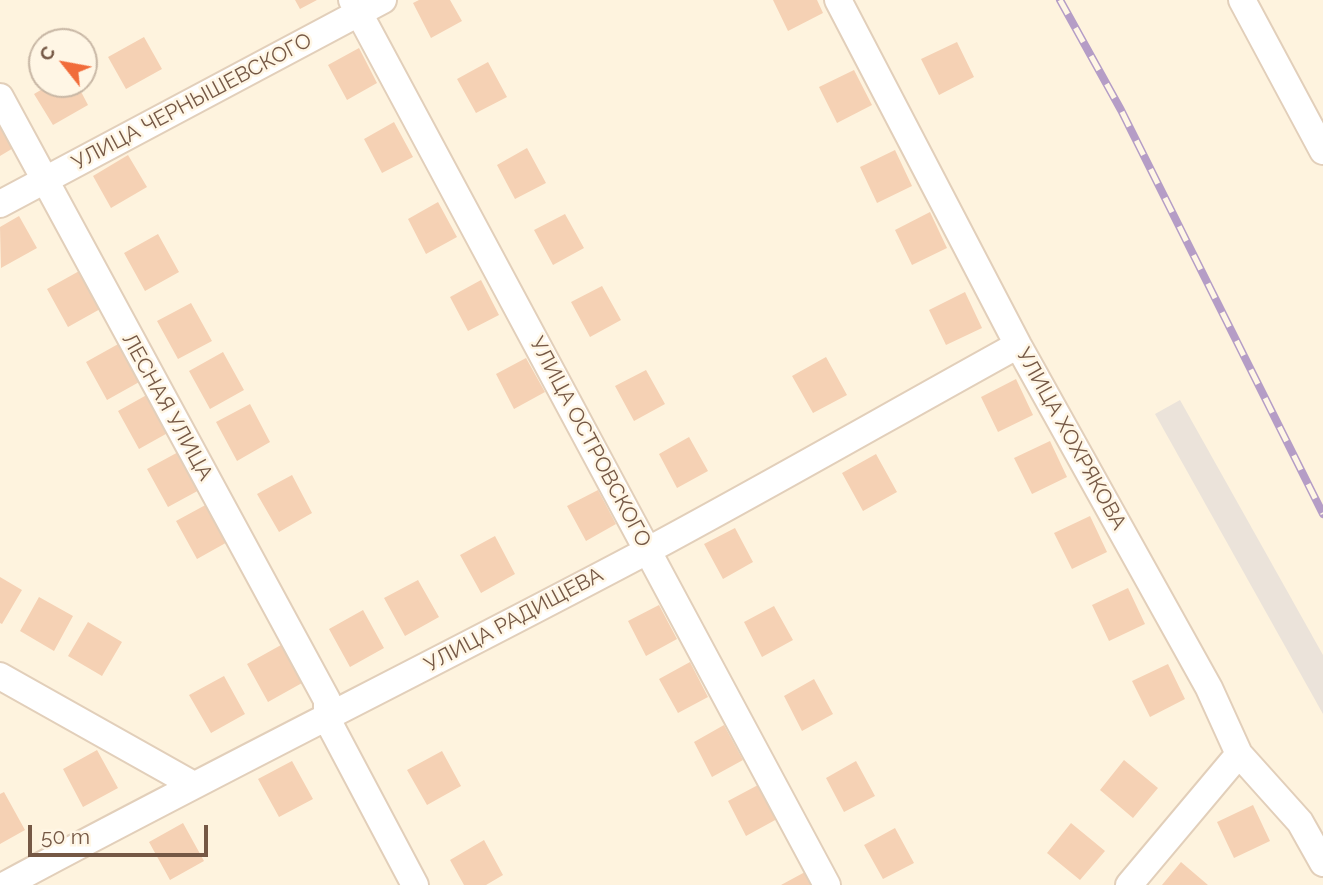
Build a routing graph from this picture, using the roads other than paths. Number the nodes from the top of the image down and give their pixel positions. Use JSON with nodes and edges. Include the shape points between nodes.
{"nodes":[{"id":1,"x":383,"y":0,"type":"edge"},
{"id":2,"x":838,"y":0,"type":"edge"},
{"id":3,"x":1242,"y":0,"type":"edge"},
{"id":4,"x":356,"y":7,"type":"edge"},
{"id":5,"x":0,"y":97,"type":"edge"},
{"id":6,"x":1323,"y":151,"type":"edge"},
{"id":7,"x":44,"y":181,"type":"junction"},
{"id":8,"x":0,"y":204,"type":"edge"},
{"id":9,"x":1018,"y":345,"type":"junction"},
{"id":10,"x":648,"y":550,"type":"junction"},
{"id":11,"x":0,"y":676,"type":"edge"},
{"id":12,"x":327,"y":719,"type":"junction"},
{"id":13,"x":1239,"y":754,"type":"junction"},
{"id":14,"x":192,"y":785,"type":"junction"},
{"id":15,"x":1323,"y":863,"type":"edge"},
{"id":16,"x":5,"y":885,"type":"edge"},
{"id":17,"x":415,"y":885,"type":"edge"},
{"id":18,"x":827,"y":885,"type":"edge"},
{"id":19,"x":1129,"y":885,"type":"edge"}],
"edges":[{"from":1,"to":4,"type":"street","name":"УЛИЦА ЧЕРНЫШЕВСКОГО"},
{"from":2,"to":9,"type":"street","name":"УЛИЦА ХОХРЯКОВА"},
{"from":3,"to":6,"type":"street"},
{"from":4,"to":7,"type":"street","name":"УЛИЦА ЧЕРНЫШЕВСКОГО"},
{"from":4,"to":10,"type":"street","name":"УЛИЦА ОСТРОВСКОГО"},
{"from":5,"to":7,"type":"street","name":"ЛЕСНАЯ УЛИЦА"},
{"from":7,"to":8,"type":"street","name":"УЛИЦА ЧЕРНЫШЕВСКОГО"},
{"from":7,"to":12,"type":"street","name":"ЛЕСНАЯ УЛИЦА","via":[[327,700]]},
{"from":9,"to":10,"type":"street","name":"УЛИЦА РАДИЩЕВА"},
{"from":9,"to":13,"type":"street","name":"УЛИЦА ХОХРЯКОВА","via":[[1209,688]]},
{"from":10,"to":12,"type":"street","name":"УЛИЦА РАДИЩЕВА"},
{"from":10,"to":18,"type":"street","name":"УЛИЦА ОСТРОВСКОГО"},
{"from":11,"to":14,"type":"street"},
{"from":12,"to":14,"type":"street","name":"УЛИЦА РАДИЩЕВА"},
{"from":12,"to":17,"type":"street","name":"ЛЕСНАЯ УЛИЦА"},
{"from":13,"to":15,"type":"street","name":"УЛИЦА ХОХРЯКОВА","via":[[1300,822]]},
{"from":13,"to":19,"type":"street"},
{"from":14,"to":16,"type":"street","name":"УЛИЦА РАДИЩЕВА"}]}
